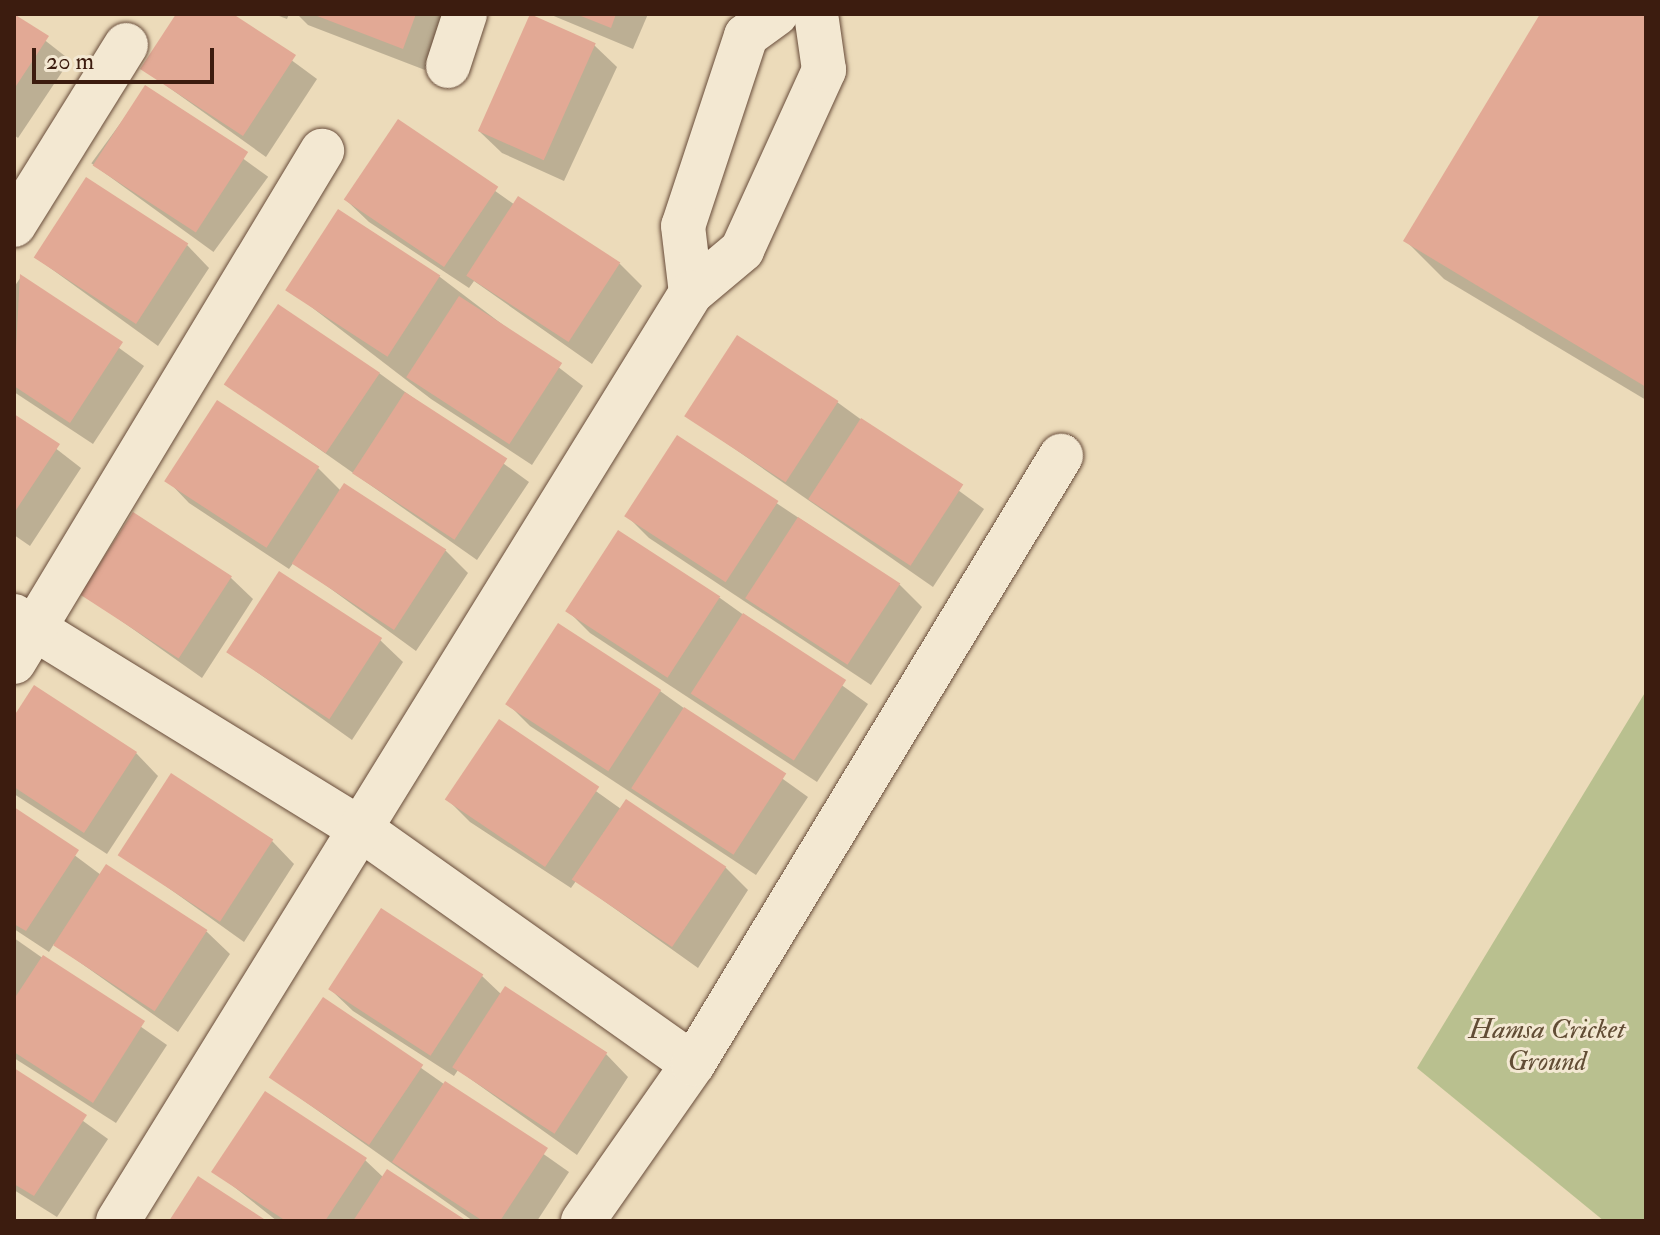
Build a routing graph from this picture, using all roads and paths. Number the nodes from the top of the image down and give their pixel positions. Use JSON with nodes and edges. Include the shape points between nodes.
{"nodes":[{"id":1,"x":465,"y":14,"type":"edge"},
{"id":2,"x":776,"y":14,"type":"edge"},
{"id":3,"x":816,"y":14,"type":"edge"},
{"id":4,"x":126,"y":45,"type":"dead end"},
{"id":5,"x":448,"y":66,"type":"dead end"},
{"id":6,"x":322,"y":151,"type":"dead end"},
{"id":7,"x":14,"y":225,"type":"edge"},
{"id":8,"x":691,"y":293,"type":"junction"},
{"id":9,"x":1061,"y":456,"type":"dead end"},
{"id":10,"x":21,"y":636,"type":"edge"},
{"id":11,"x":362,"y":830,"type":"junction"},
{"id":12,"x":693,"y":1064,"type":"junction"},
{"id":13,"x":118,"y":1221,"type":"edge"},
{"id":14,"x":583,"y":1221,"type":"edge"}],
"edges":[{"from":1,"to":5,"type":"street"},
{"from":2,"to":8,"type":"street","via":[[746,36],[683,226]]},
{"from":3,"to":8,"type":"street","via":[[824,70],[742,250]]},
{"from":4,"to":7,"type":"street"},
{"from":6,"to":10,"type":"street"},
{"from":8,"to":11,"type":"street"},
{"from":9,"to":12,"type":"street"},
{"from":10,"to":11,"type":"street"},
{"from":11,"to":12,"type":"street"},
{"from":11,"to":13,"type":"street"},
{"from":12,"to":14,"type":"street"}]}
